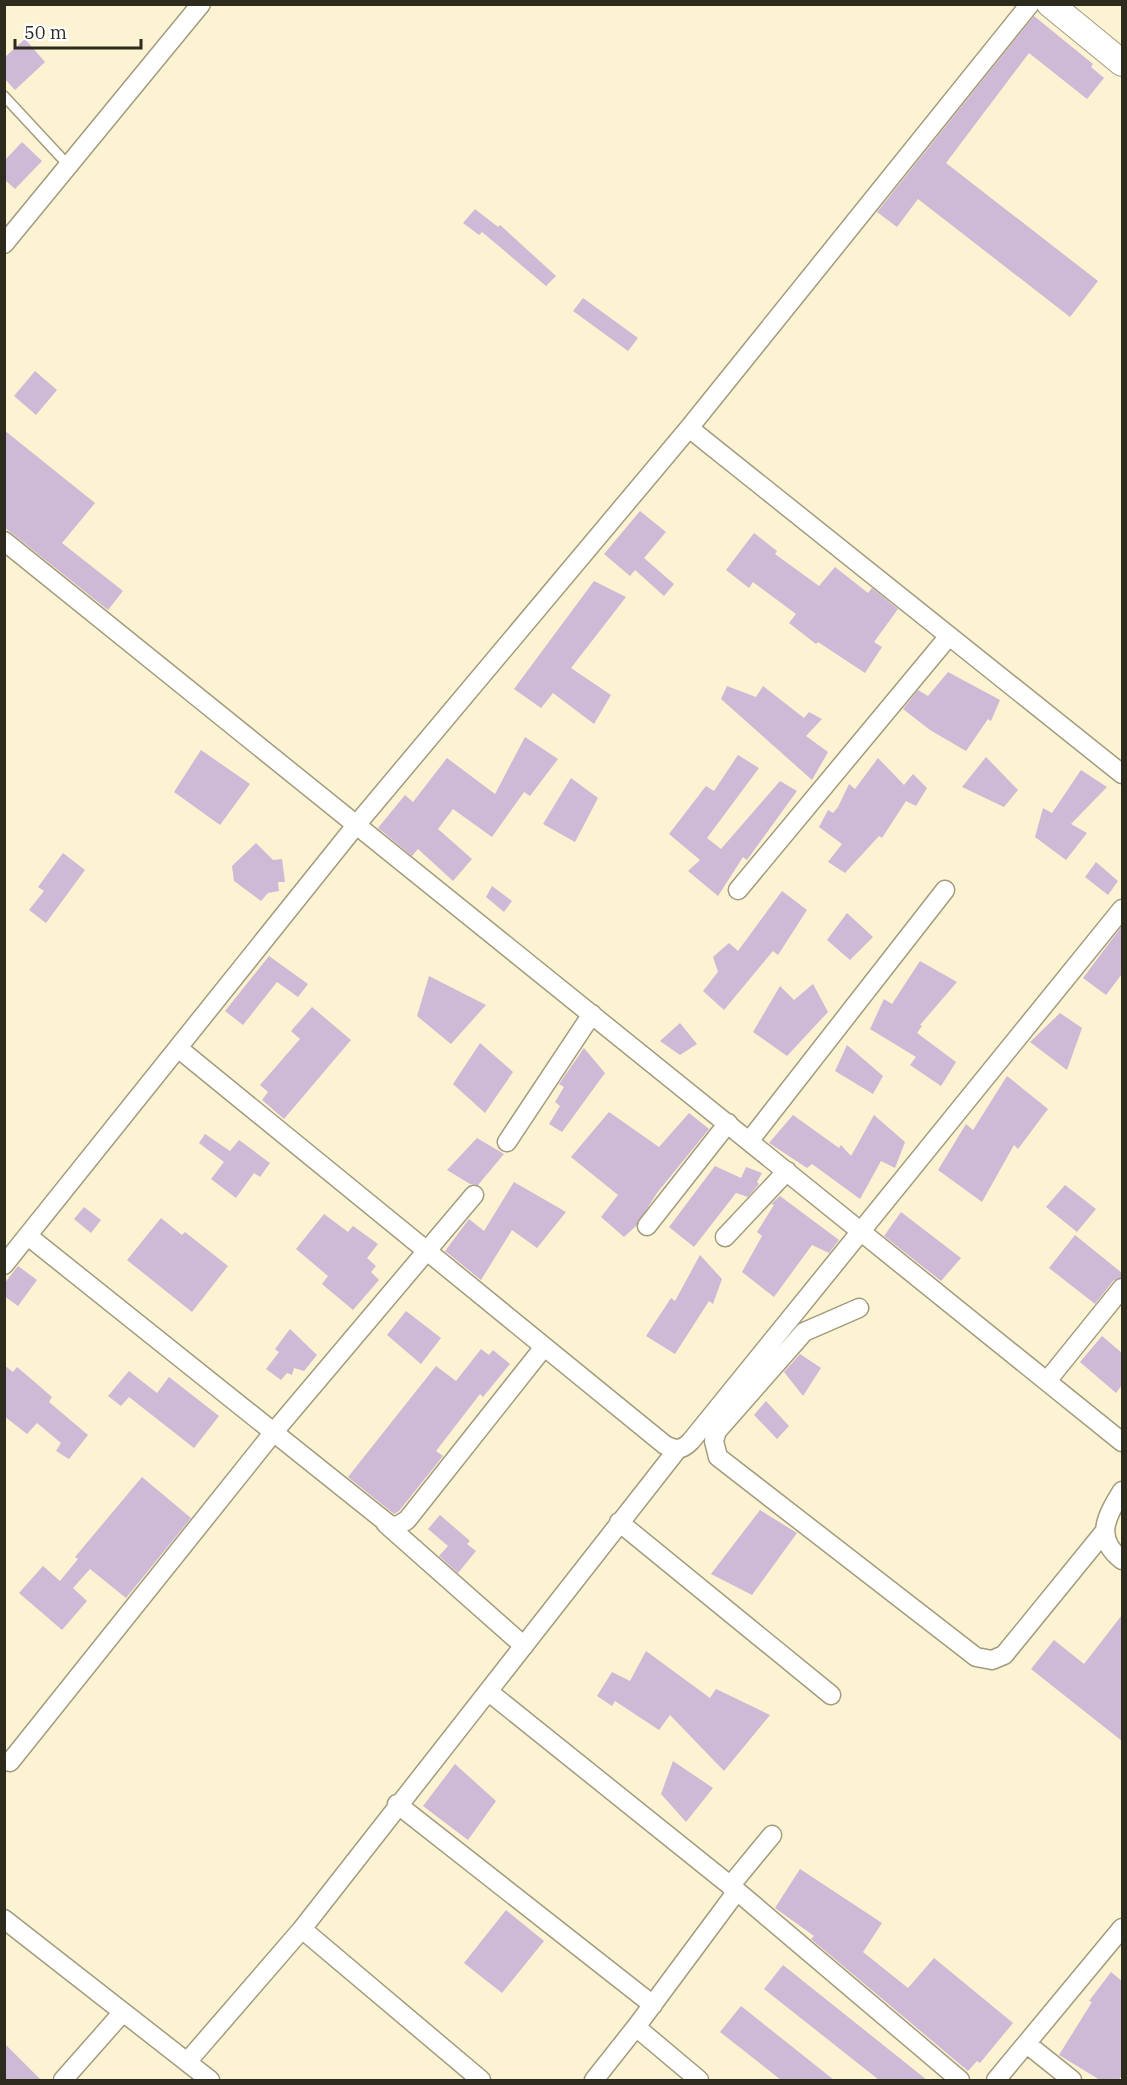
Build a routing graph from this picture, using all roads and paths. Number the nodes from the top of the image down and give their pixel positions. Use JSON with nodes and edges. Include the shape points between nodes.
{"nodes":[{"id":1,"x":201,"y":4,"type":"edge"},
{"id":2,"x":1030,"y":4,"type":"edge"},
{"id":3,"x":1050,"y":4,"type":"edge"},
{"id":4,"x":1122,"y":63,"type":"edge"},
{"id":5,"x":4,"y":96,"type":"edge"},
{"id":6,"x":69,"y":166,"type":"junction"},
{"id":7,"x":4,"y":244,"type":"edge"},
{"id":8,"x":689,"y":428,"type":"junction"},
{"id":9,"x":4,"y":541,"type":"edge"},
{"id":10,"x":949,"y":636,"type":"junction"},
{"id":11,"x":1122,"y":774,"type":"edge"},
{"id":12,"x":357,"y":824,"type":"junction"},
{"id":13,"x":738,"y":890,"type":"dead end"},
{"id":14,"x":945,"y":890,"type":"dead end"},
{"id":15,"x":1122,"y":909,"type":"edge"},
{"id":16,"x":592,"y":1014,"type":"junction"},
{"id":17,"x":178,"y":1048,"type":"junction"},
{"id":18,"x":728,"y":1123,"type":"junction"},
{"id":19,"x":750,"y":1140,"type":"junction"},
{"id":20,"x":507,"y":1142,"type":"dead end"},
{"id":21,"x":787,"y":1171,"type":"junction"},
{"id":22,"x":474,"y":1195,"type":"dead end"},
{"id":23,"x":647,"y":1226,"type":"dead end"},
{"id":24,"x":861,"y":1230,"type":"junction"},
{"id":25,"x":28,"y":1236,"type":"junction"},
{"id":26,"x":725,"y":1237,"type":"dead end"},
{"id":27,"x":427,"y":1252,"type":"junction"},
{"id":28,"x":4,"y":1265,"type":"edge"},
{"id":29,"x":1122,"y":1288,"type":"edge"},
{"id":30,"x":859,"y":1308,"type":"dead end"},
{"id":31,"x":544,"y":1347,"type":"junction"},
{"id":32,"x":1047,"y":1381,"type":"junction"},
{"id":33,"x":273,"y":1433,"type":"junction"},
{"id":34,"x":1122,"y":1442,"type":"edge"},
{"id":35,"x":676,"y":1450,"type":"junction"},
{"id":36,"x":1122,"y":1491,"type":"edge"},
{"id":37,"x":619,"y":1522,"type":"junction"},
{"id":38,"x":386,"y":1524,"type":"junction"},
{"id":39,"x":1105,"y":1531,"type":"junction"},
{"id":40,"x":1122,"y":1560,"type":"edge"},
{"id":41,"x":524,"y":1646,"type":"junction"},
{"id":42,"x":489,"y":1692,"type":"junction"},
{"id":43,"x":831,"y":1695,"type":"dead end"},
{"id":44,"x":10,"y":1762,"type":"dead end"},
{"id":45,"x":397,"y":1804,"type":"junction"},
{"id":46,"x":772,"y":1835,"type":"dead end"},
{"id":47,"x":734,"y":1888,"type":"junction"},
{"id":48,"x":4,"y":1919,"type":"edge"},
{"id":49,"x":1122,"y":1928,"type":"edge"},
{"id":50,"x":302,"y":1929,"type":"junction"},
{"id":51,"x":652,"y":2005,"type":"junction"},
{"id":52,"x":123,"y":2012,"type":"junction"},
{"id":53,"x":636,"y":2027,"type":"junction"},
{"id":54,"x":1027,"y":2044,"type":"junction"},
{"id":55,"x":186,"y":2062,"type":"junction"},
{"id":56,"x":63,"y":2080,"type":"edge"},
{"id":57,"x":210,"y":2080,"type":"edge"},
{"id":58,"x":481,"y":2080,"type":"edge"},
{"id":59,"x":594,"y":2080,"type":"edge"},
{"id":60,"x":699,"y":2080,"type":"edge"},
{"id":61,"x":960,"y":2080,"type":"edge"},
{"id":62,"x":996,"y":2080,"type":"edge"},
{"id":63,"x":1072,"y":2080,"type":"edge"}],
"edges":[{"from":1,"to":6,"type":"street"},
{"from":2,"to":8,"type":"street"},
{"from":3,"to":4,"type":"street"},
{"from":5,"to":6,"type":"lane"},
{"from":6,"to":7,"type":"street"},
{"from":8,"to":10,"type":"street"},
{"from":8,"to":12,"type":"street"},
{"from":9,"to":12,"type":"street"},
{"from":10,"to":11,"type":"street"},
{"from":10,"to":13,"type":"street"},
{"from":12,"to":16,"type":"street"},
{"from":12,"to":17,"type":"street"},
{"from":14,"to":19,"type":"street"},
{"from":15,"to":24,"type":"street"},
{"from":16,"to":18,"type":"street"},
{"from":16,"to":20,"type":"street"},
{"from":17,"to":25,"type":"street"},
{"from":17,"to":27,"type":"street"},
{"from":18,"to":19,"type":"street"},
{"from":18,"to":23,"type":"street"},
{"from":19,"to":21,"type":"street"},
{"from":21,"to":24,"type":"street"},
{"from":21,"to":26,"type":"street"},
{"from":22,"to":27,"type":"street"},
{"from":24,"to":32,"type":"street"},
{"from":24,"to":35,"type":"street","via":[[691,1441]]},
{"from":25,"to":28,"type":"street"},
{"from":25,"to":33,"type":"street"},
{"from":27,"to":31,"type":"street"},
{"from":27,"to":33,"type":"street"},
{"from":29,"to":32,"type":"street"},
{"from":30,"to":39,"type":"street","via":[[804,1332],[717,1431],[714,1441],[718,1457],[976,1657],[992,1660],[1004,1655]]},
{"from":31,"to":35,"type":"street"},
{"from":31,"to":38,"type":"street","via":[[407,1520],[399,1525]]},
{"from":32,"to":34,"type":"street"},
{"from":33,"to":38,"type":"street"},
{"from":33,"to":44,"type":"street"},
{"from":35,"to":37,"type":"street"},
{"from":36,"to":39,"type":"street","via":[[1109,1512]]},
{"from":37,"to":41,"type":"street"},
{"from":37,"to":43,"type":"street"},
{"from":38,"to":41,"type":"street"},
{"from":39,"to":40,"type":"street","via":[[1106,1544]]},
{"from":41,"to":42,"type":"street"},
{"from":42,"to":45,"type":"street"},
{"from":42,"to":47,"type":"street"},
{"from":45,"to":50,"type":"street"},
{"from":45,"to":51,"type":"street"},
{"from":46,"to":47,"type":"street"},
{"from":47,"to":51,"type":"street"},
{"from":47,"to":61,"type":"street"},
{"from":48,"to":52,"type":"street"},
{"from":49,"to":54,"type":"street"},
{"from":50,"to":55,"type":"street"},
{"from":50,"to":58,"type":"street"},
{"from":51,"to":53,"type":"street"},
{"from":52,"to":55,"type":"street"},
{"from":52,"to":56,"type":"street"},
{"from":53,"to":59,"type":"street"},
{"from":53,"to":60,"type":"street"},
{"from":54,"to":62,"type":"street"},
{"from":54,"to":63,"type":"street"},
{"from":55,"to":57,"type":"street"}]}
